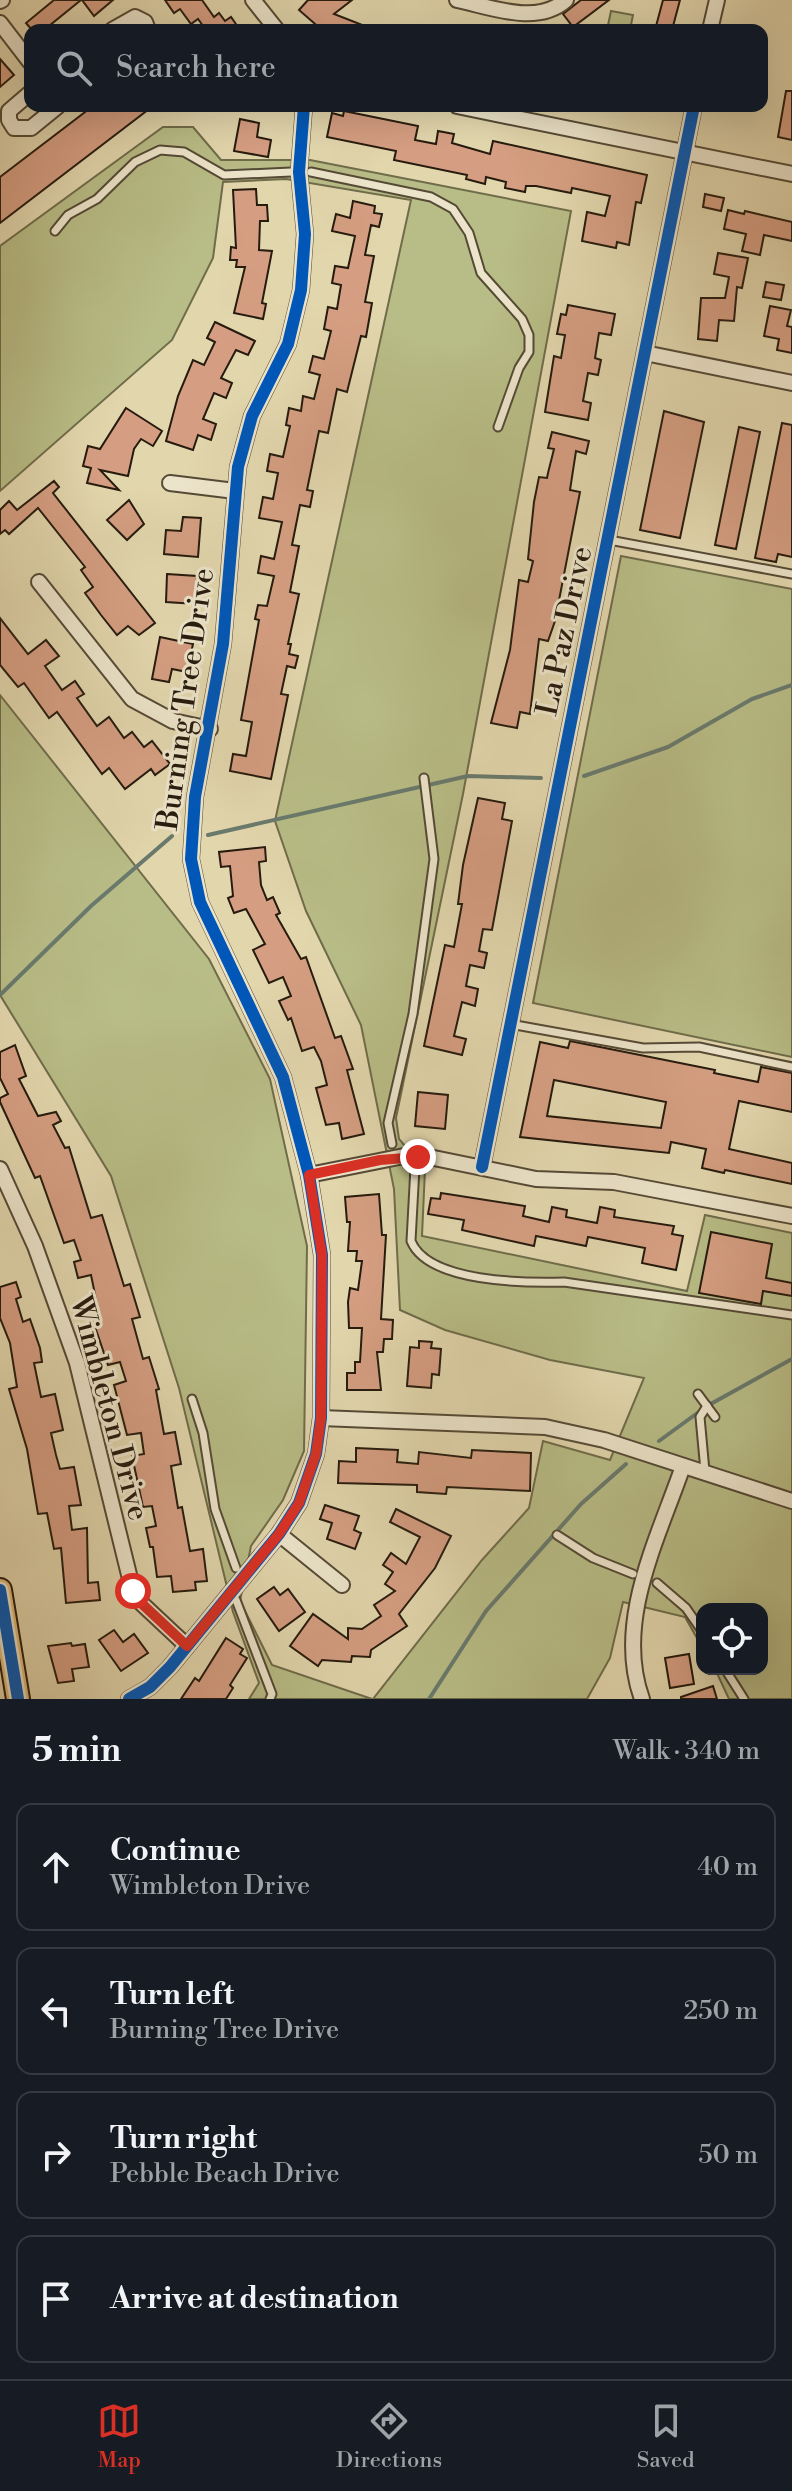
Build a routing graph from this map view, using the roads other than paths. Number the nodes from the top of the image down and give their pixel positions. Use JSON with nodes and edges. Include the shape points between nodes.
{"nodes":[{"id":1,"x":457,"y":0,"type":"edge"},
{"id":2,"x":566,"y":0,"type":"edge"},
{"id":3,"x":717,"y":0,"type":"edge"},
{"id":4,"x":259,"y":2,"type":"edge"},
{"id":5,"x":0,"y":23,"type":"edge"},
{"id":6,"x":123,"y":24,"type":"edge"},
{"id":7,"x":146,"y":24,"type":"edge"},
{"id":8,"x":273,"y":24,"type":"edge"},
{"id":9,"x":711,"y":24,"type":"edge"},
{"id":10,"x":24,"y":54,"type":"edge"},
{"id":11,"x":24,"y":98,"type":"edge"},
{"id":12,"x":51,"y":112,"type":"edge"},
{"id":13,"x":304,"y":112,"type":"edge"},
{"id":14,"x":487,"y":112,"type":"edge"},
{"id":15,"x":693,"y":112,"type":"edge"},
{"id":16,"x":685,"y":152,"type":"junction"},
{"id":17,"x":291,"y":172,"type":"dead end"},
{"id":18,"x":311,"y":172,"type":"dead end"},
{"id":19,"x":792,"y":174,"type":"edge"},
{"id":20,"x":55,"y":231,"type":"dead end"},
{"id":21,"x":645,"y":353,"type":"junction"},
{"id":22,"x":792,"y":383,"type":"edge"},
{"id":23,"x":498,"y":427,"type":"dead end"},
{"id":24,"x":170,"y":483,"type":"dead end"},
{"id":25,"x":235,"y":491,"type":"junction"},
{"id":26,"x":609,"y":540,"type":"junction"},
{"id":27,"x":792,"y":574,"type":"edge"},
{"id":28,"x":39,"y":582,"type":"dead end"},
{"id":29,"x":210,"y":729,"type":"junction"},
{"id":30,"x":424,"y":778,"type":"dead end"},
{"id":31,"x":510,"y":1024,"type":"junction"},
{"id":32,"x":792,"y":1067,"type":"edge"},
{"id":33,"x":392,"y":1144,"type":"dead end"},
{"id":34,"x":415,"y":1167,"type":"dead end"},
{"id":35,"x":482,"y":1167,"type":"junction"},
{"id":36,"x":0,"y":1169,"type":"edge"},
{"id":37,"x":309,"y":1175,"type":"junction"},
{"id":38,"x":792,"y":1216,"type":"edge"},
{"id":39,"x":792,"y":1315,"type":"edge"},
{"id":40,"x":698,"y":1394,"type":"dead end"},
{"id":41,"x":192,"y":1399,"type":"dead end"},
{"id":42,"x":707,"y":1406,"type":"junction"},
{"id":43,"x":715,"y":1417,"type":"dead end"},
{"id":44,"x":321,"y":1418,"type":"junction"},
{"id":45,"x":683,"y":1466,"type":"junction"},
{"id":46,"x":705,"y":1473,"type":"junction"},
{"id":47,"x":792,"y":1501,"type":"edge"},
{"id":48,"x":279,"y":1534,"type":"junction"},
{"id":49,"x":557,"y":1535,"type":"dead end"},
{"id":50,"x":236,"y":1568,"type":"dead end"},
{"id":51,"x":633,"y":1574,"type":"dead end"},
{"id":52,"x":657,"y":1583,"type":"dead end"},
{"id":53,"x":342,"y":1585,"type":"dead end"},
{"id":54,"x":0,"y":1590,"type":"edge"},
{"id":55,"x":236,"y":1600,"type":"dead end"},
{"id":56,"x":696,"y":1622,"type":"edge"},
{"id":57,"x":187,"y":1646,"type":"junction"},
{"id":58,"x":729,"y":1675,"type":"edge"},
{"id":59,"x":18,"y":1699,"type":"edge"},
{"id":60,"x":129,"y":1699,"type":"edge"},
{"id":61,"x":270,"y":1699,"type":"edge"},
{"id":62,"x":642,"y":1699,"type":"edge"},
{"id":63,"x":744,"y":1699,"type":"edge"}],
"edges":[{"from":1,"to":2,"type":"street","via":[[539,14]]},
{"from":3,"to":9,"type":"street"},
{"from":4,"to":8,"type":"street"},
{"from":5,"to":10,"type":"street"},
{"from":6,"to":7,"type":"street","via":[[135,17]]},
{"from":11,"to":12,"type":"street","via":[[9,111],[14,128],[31,128]]},
{"from":13,"to":25,"type":"street","name":"Burning Tree Drive","via":[[301,290],[288,344],[244,437]]},
{"from":14,"to":16,"type":"street"},
{"from":15,"to":16,"type":"street","name":"La Paz Drive"},
{"from":16,"to":19,"type":"street"},
{"from":16,"to":21,"type":"street","name":"La Paz Drive"},
{"from":17,"to":20,"type":"lane","via":[[224,175],[184,152],[160,150],[135,162]]},
{"from":18,"to":23,"type":"lane","via":[[442,200],[459,217],[481,273],[522,319],[529,335],[529,352]]},
{"from":21,"to":22,"type":"street"},
{"from":21,"to":26,"type":"street","name":"La Paz Drive"},
{"from":24,"to":25,"type":"street"},
{"from":25,"to":29,"type":"street","name":"Burning Tree Drive","via":[[223,644]]},
{"from":26,"to":27,"type":"lane"},
{"from":26,"to":31,"type":"street","name":"La Paz Drive"},
{"from":28,"to":29,"type":"street","via":[[132,699],[173,721]]},
{"from":29,"to":37,"type":"street","name":"Burning Tree Drive","via":[[191,828],[195,880],[200,902],[283,1077]]},
{"from":30,"to":33,"type":"lane","via":[[434,859],[413,1014],[388,1123]]},
{"from":31,"to":32,"type":"lane","via":[[643,1048],[699,1047]]},
{"from":31,"to":35,"type":"street","name":"La Paz Drive"},
{"from":34,"to":39,"type":"lane","via":[[411,1241],[415,1252],[433,1265],[530,1284],[564,1282]]},
{"from":35,"to":37,"type":"street","via":[[404,1156]]},
{"from":35,"to":38,"type":"street","via":[[536,1179],[614,1182]]},
{"from":36,"to":57,"type":"street","name":"Wimbleton Drive","via":[[35,1246],[77,1363],[133,1591]]},
{"from":37,"to":44,"type":"street","name":"Burning Tree Drive","via":[[322,1255]]},
{"from":40,"to":42,"type":"lane"},
{"from":41,"to":50,"type":"lane","via":[[215,1509]]},
{"from":42,"to":43,"type":"lane"},
{"from":42,"to":46,"type":"lane","via":[[700,1417]]},
{"from":44,"to":45,"type":"street","via":[[545,1427]]},
{"from":44,"to":48,"type":"street","name":"Burning Tree Drive","via":[[308,1482]]},
{"from":45,"to":46,"type":"street"},
{"from":45,"to":62,"type":"street","via":[[633,1623],[634,1670]]},
{"from":46,"to":47,"type":"street"},
{"from":48,"to":53,"type":"street"},
{"from":48,"to":57,"type":"street","name":"Burning Tree Drive"},
{"from":49,"to":51,"type":"lane","via":[[593,1558]]},
{"from":52,"to":56,"type":"lane"},
{"from":54,"to":59,"type":"main road"},
{"from":55,"to":61,"type":"lane"},
{"from":57,"to":60,"type":"street","name":"Burning Tree Drive","via":[[150,1687]]},
{"from":58,"to":63,"type":"lane"}]}
